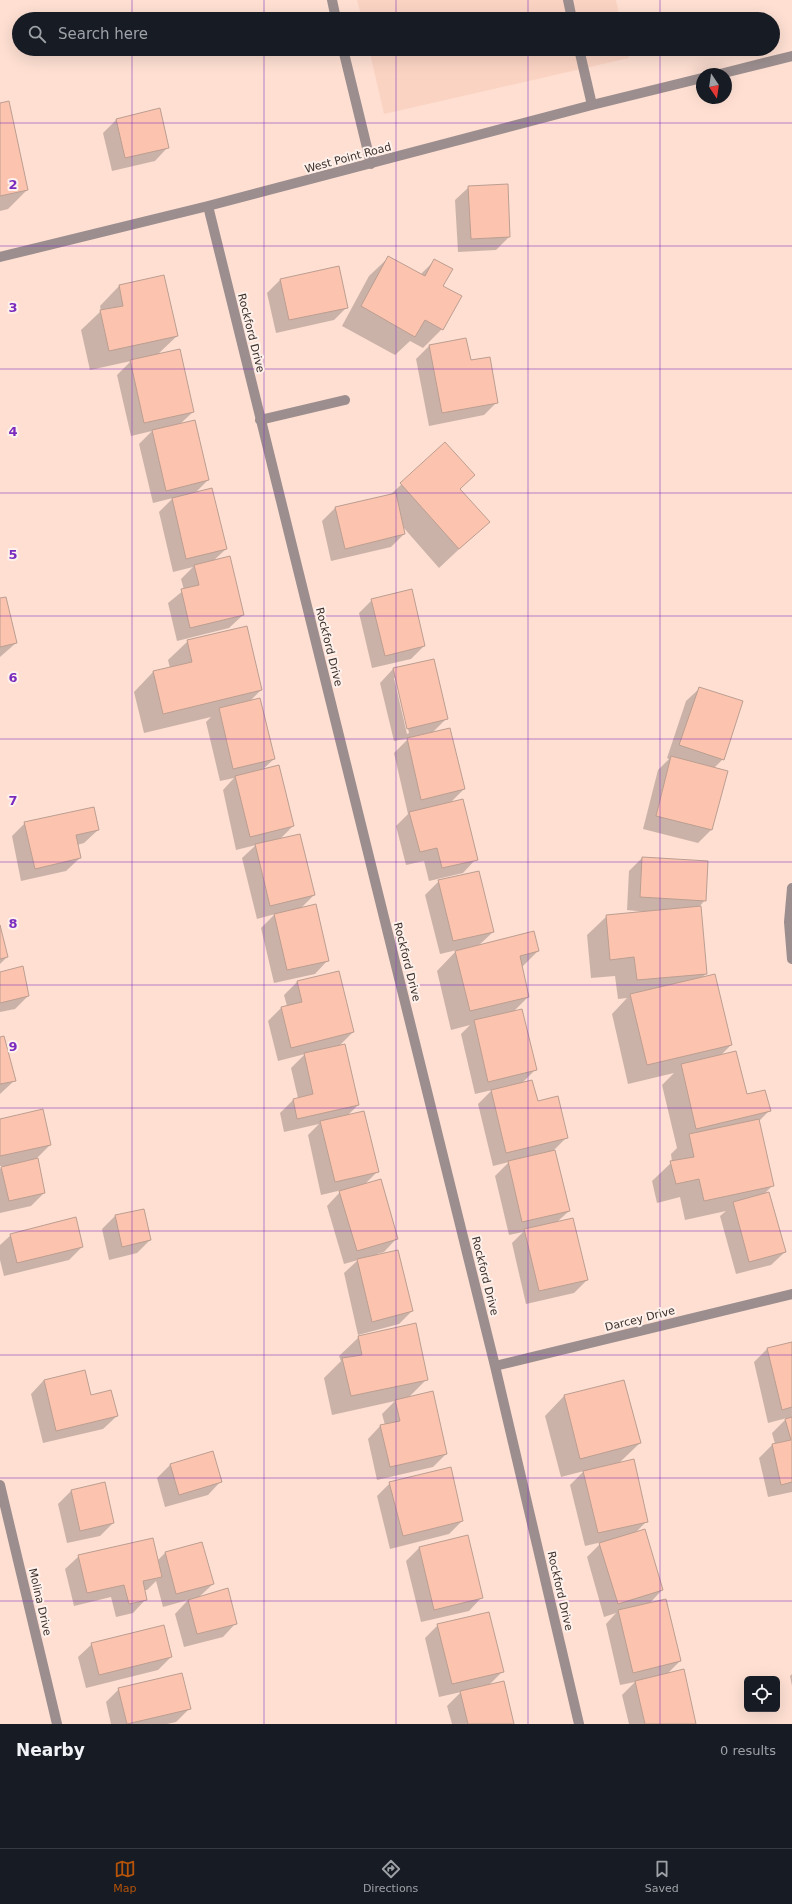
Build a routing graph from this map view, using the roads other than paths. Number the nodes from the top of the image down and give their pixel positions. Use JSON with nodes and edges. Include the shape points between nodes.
{"nodes":[{"id":1,"x":332,"y":0,"type":"edge"},
{"id":2,"x":568,"y":0,"type":"edge"},
{"id":3,"x":335,"y":12,"type":"edge"},
{"id":4,"x":571,"y":12,"type":"edge"},
{"id":5,"x":346,"y":56,"type":"edge"},
{"id":6,"x":581,"y":56,"type":"edge"},
{"id":7,"x":792,"y":56,"type":"edge"},
{"id":8,"x":732,"y":71,"type":"edge"},
{"id":9,"x":696,"y":79,"type":"edge"},
{"id":10,"x":592,"y":105,"type":"junction"},
{"id":11,"x":371,"y":164,"type":"junction"},
{"id":12,"x":208,"y":206,"type":"junction"},
{"id":13,"x":0,"y":257,"type":"edge"},
{"id":14,"x":345,"y":400,"type":"dead end"},
{"id":15,"x":260,"y":420,"type":"junction"},
{"id":16,"x":792,"y":888,"type":"edge"},
{"id":17,"x":792,"y":959,"type":"edge"},
{"id":18,"x":792,"y":1294,"type":"edge"},
{"id":19,"x":494,"y":1366,"type":"junction"},
{"id":20,"x":0,"y":1485,"type":"edge"},
{"id":21,"x":57,"y":1724,"type":"edge"},
{"id":22,"x":579,"y":1724,"type":"edge"}],
"edges":[{"from":1,"to":3,"type":"street"},
{"from":2,"to":4,"type":"street"},
{"from":5,"to":11,"type":"street"},
{"from":6,"to":10,"type":"street"},
{"from":7,"to":8,"type":"street"},
{"from":9,"to":10,"type":"street","name":"West Point Road"},
{"from":10,"to":11,"type":"street","name":"West Point Road"},
{"from":11,"to":12,"type":"street","name":"West Point Road"},
{"from":12,"to":13,"type":"street","name":"West Point Road"},
{"from":12,"to":15,"type":"street","name":"Rockford Drive"},
{"from":14,"to":15,"type":"street"},
{"from":15,"to":19,"type":"street","name":"Rockford Drive"},
{"from":16,"to":17,"type":"street"},
{"from":18,"to":19,"type":"street","name":"Darcey Drive"},
{"from":19,"to":22,"type":"street","name":"Rockford Drive"},
{"from":20,"to":21,"type":"street","name":"Molina Drive"}]}
